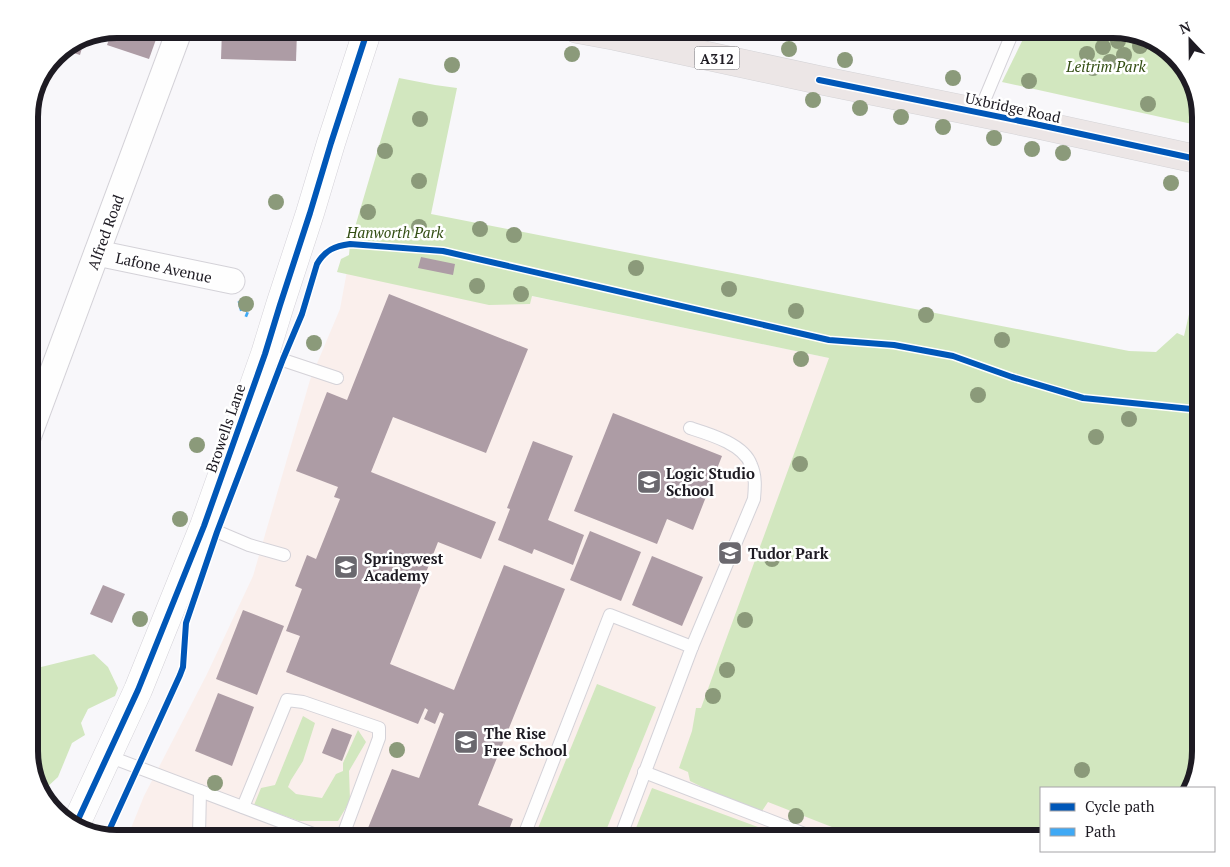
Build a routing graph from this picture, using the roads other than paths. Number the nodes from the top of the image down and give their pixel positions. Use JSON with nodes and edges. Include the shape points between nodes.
{"nodes":[{"id":1,"x":177,"y":38,"type":"edge"},
{"id":2,"x":365,"y":38,"type":"edge"},
{"id":3,"x":639,"y":38,"type":"edge"},
{"id":4,"x":1010,"y":38,"type":"edge"},
{"id":5,"x":979,"y":113,"type":"junction"},
{"id":6,"x":1192,"y":158,"type":"edge"},
{"id":7,"x":97,"y":253,"type":"junction"},
{"id":8,"x":232,"y":281,"type":"dead end"},
{"id":9,"x":265,"y":354,"type":"junction"},
{"id":10,"x":337,"y":378,"type":"dead end"},
{"id":11,"x":38,"y":411,"type":"edge"},
{"id":12,"x":690,"y":428,"type":"dead end"},
{"id":13,"x":204,"y":526,"type":"junction"},
{"id":14,"x":284,"y":555,"type":"dead end"},
{"id":15,"x":692,"y":647,"type":"junction"},
{"id":16,"x":108,"y":756,"type":"junction"},
{"id":17,"x":644,"y":772,"type":"junction"},
{"id":18,"x":200,"y":791,"type":"junction"},
{"id":19,"x":243,"y":807,"type":"junction"},
{"id":20,"x":78,"y":819,"type":"edge"},
{"id":21,"x":198,"y":830,"type":"edge"},
{"id":22,"x":303,"y":830,"type":"edge"},
{"id":23,"x":345,"y":830,"type":"edge"},
{"id":24,"x":526,"y":830,"type":"edge"},
{"id":25,"x":623,"y":830,"type":"edge"},
{"id":26,"x":794,"y":830,"type":"edge"}],
"edges":[{"from":1,"to":7,"type":"street","name":"Alfred Road"},
{"from":2,"to":9,"type":"street","name":"Browells Lane"},
{"from":3,"to":5,"type":"main road","name":"Uxbridge Road","number":"A312"},
{"from":4,"to":5,"type":"lane"},
{"from":5,"to":6,"type":"main road","name":"Uxbridge Road","number":"A312"},
{"from":7,"to":8,"type":"street","name":"Lafone Avenue"},
{"from":7,"to":11,"type":"street","name":"Alfred Road"},
{"from":9,"to":10,"type":"lane"},
{"from":9,"to":13,"type":"street","name":"Browells Lane"},
{"from":12,"to":15,"type":"lane","via":[[721,438],[740,450],[751,463],[755,482],[754,499]]},
{"from":13,"to":14,"type":"lane","via":[[249,545]]},
{"from":13,"to":16,"type":"street","name":"Browells Lane","via":[[142,682]]},
{"from":15,"to":17,"type":"lane"},
{"from":15,"to":24,"type":"lane","via":[[610,615]]},
{"from":16,"to":18,"type":"lane"},
{"from":16,"to":20,"type":"street","name":"Browells Lane"},
{"from":17,"to":25,"type":"lane"},
{"from":17,"to":26,"type":"lane"},
{"from":18,"to":19,"type":"lane"},
{"from":18,"to":21,"type":"lane"},
{"from":19,"to":22,"type":"lane"},
{"from":19,"to":23,"type":"lane","via":[[287,700],[304,702],[379,728],[379,738]]}]}
